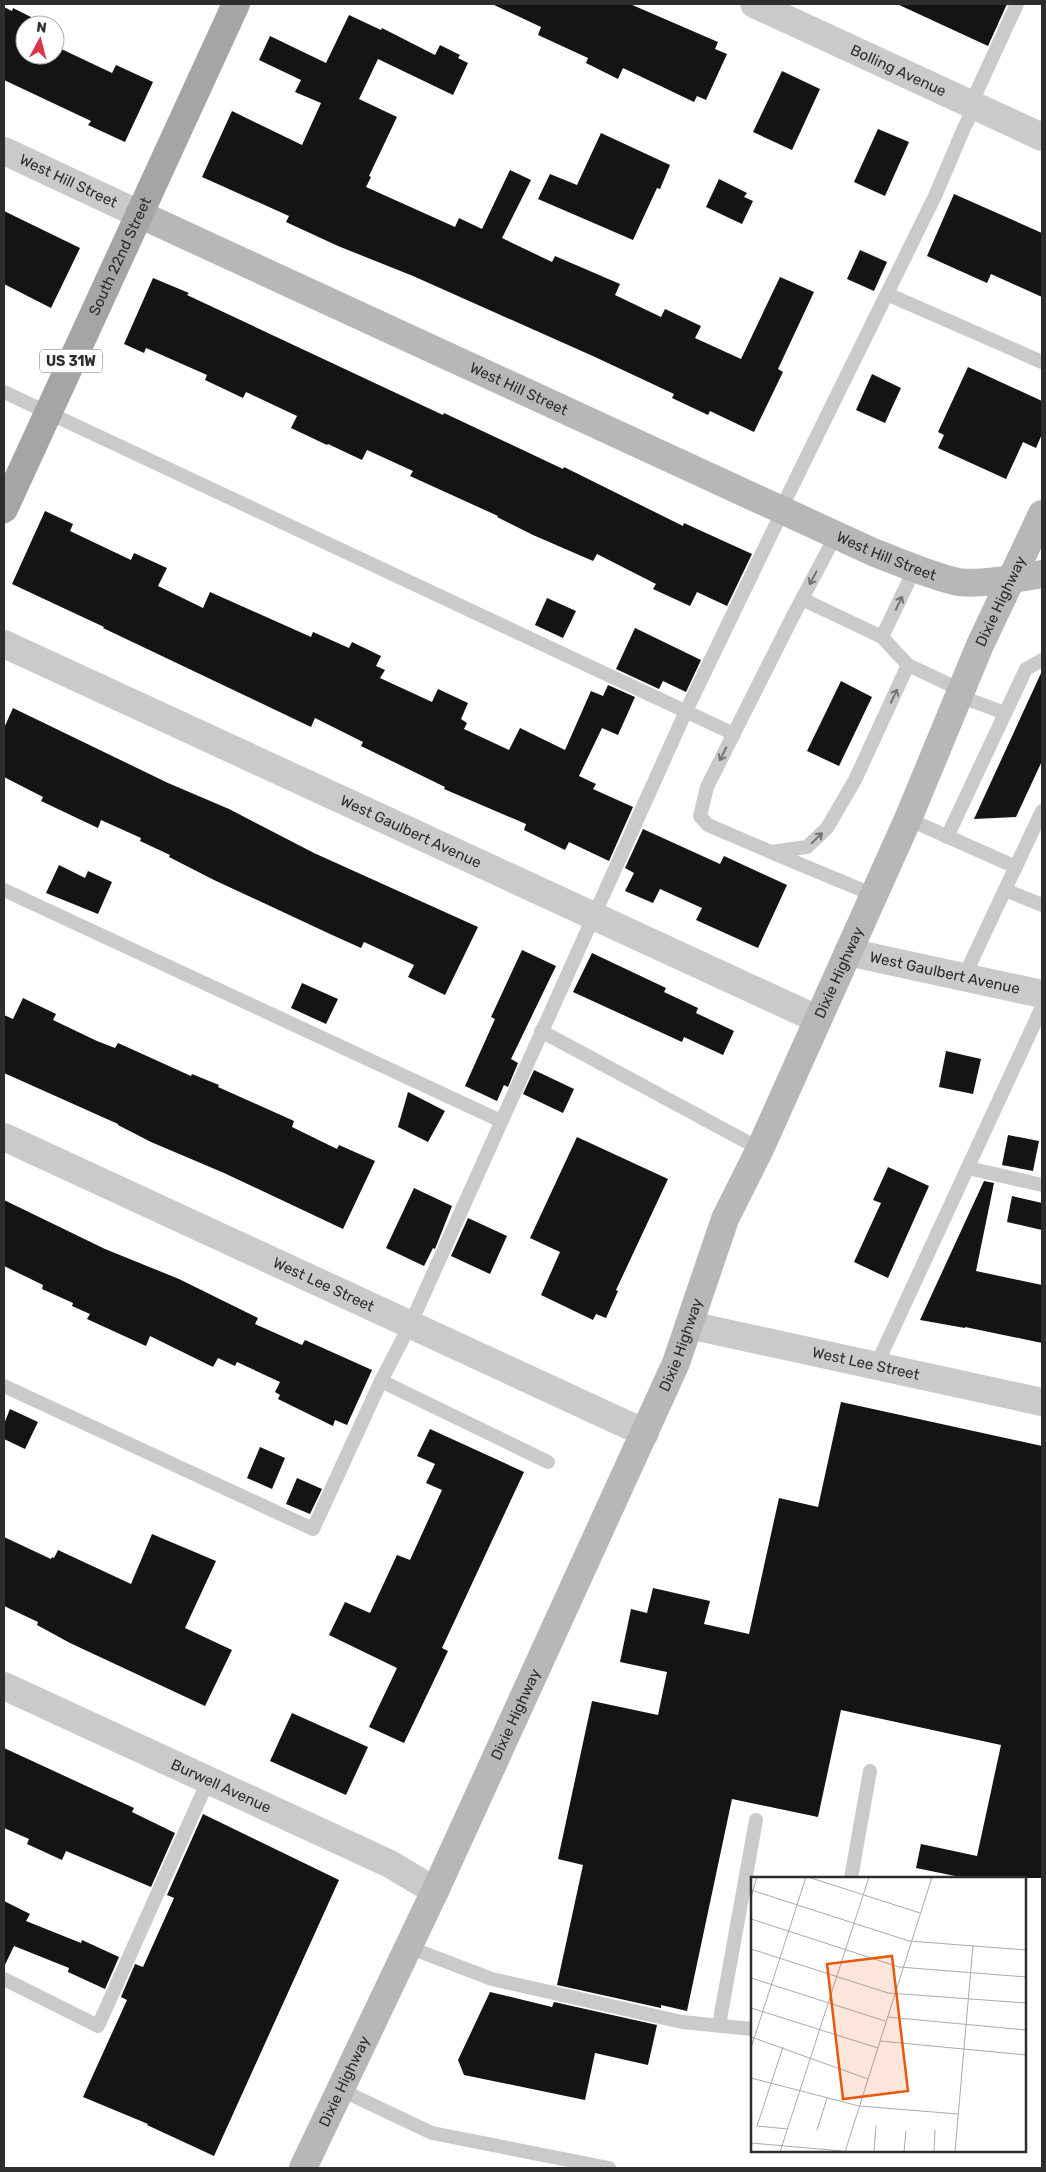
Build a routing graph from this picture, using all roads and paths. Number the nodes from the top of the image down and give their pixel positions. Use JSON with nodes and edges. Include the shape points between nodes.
{"nodes":[{"id":1,"x":236,"y":4,"type":"edge"},
{"id":2,"x":754,"y":4,"type":"edge"},
{"id":3,"x":1017,"y":4,"type":"edge"},
{"id":4,"x":973,"y":105,"type":"junction"},
{"id":5,"x":1042,"y":137,"type":"edge"},
{"id":6,"x":4,"y":151,"type":"edge"},
{"id":7,"x":139,"y":214,"type":"junction"},
{"id":8,"x":887,"y":294,"type":"junction"},
{"id":9,"x":1042,"y":362,"type":"edge"},
{"id":10,"x":4,"y":392,"type":"edge"},
{"id":11,"x":48,"y":412,"type":"junction"},
{"id":12,"x":4,"y":509,"type":"edge"},
{"id":13,"x":782,"y":510,"type":"junction"},
{"id":14,"x":1042,"y":514,"type":"edge"},
{"id":15,"x":836,"y":535,"type":"junction"},
{"id":16,"x":915,"y":568,"type":"junction"},
{"id":17,"x":1042,"y":574,"type":"edge"},
{"id":18,"x":1011,"y":580,"type":"junction"},
{"id":19,"x":802,"y":600,"type":"junction"},
{"id":20,"x":882,"y":637,"type":"junction"},
{"id":21,"x":4,"y":644,"type":"edge"},
{"id":22,"x":1042,"y":660,"type":"edge"},
{"id":23,"x":908,"y":666,"type":"junction"},
{"id":24,"x":960,"y":693,"type":"junction"},
{"id":25,"x":686,"y":711,"type":"junction"},
{"id":26,"x":1006,"y":713,"type":"junction"},
{"id":27,"x":734,"y":734,"type":"junction"},
{"id":28,"x":1042,"y":811,"type":"edge"},
{"id":29,"x":908,"y":820,"type":"junction"},
{"id":30,"x":947,"y":837,"type":"junction"},
{"id":31,"x":771,"y":852,"type":"junction"},
{"id":32,"x":1016,"y":867,"type":"junction"},
{"id":33,"x":4,"y":890,"type":"edge"},
{"id":34,"x":1005,"y":890,"type":"junction"},
{"id":35,"x":874,"y":895,"type":"junction"},
{"id":36,"x":1042,"y":905,"type":"edge"},
{"id":37,"x":594,"y":916,"type":"junction"},
{"id":38,"x":848,"y":952,"type":"junction"},
{"id":39,"x":964,"y":977,"type":"junction"},
{"id":40,"x":1042,"y":994,"type":"edge"},
{"id":41,"x":1042,"y":1007,"type":"edge"},
{"id":42,"x":817,"y":1019,"type":"junction"},
{"id":43,"x":541,"y":1032,"type":"junction"},
{"id":44,"x":501,"y":1121,"type":"junction"},
{"id":45,"x":4,"y":1137,"type":"edge"},
{"id":46,"x":760,"y":1149,"type":"junction"},
{"id":47,"x":968,"y":1168,"type":"junction"},
{"id":48,"x":1042,"y":1185,"type":"edge"},
{"id":49,"x":410,"y":1324,"type":"junction"},
{"id":50,"x":689,"y":1325,"type":"junction"},
{"id":51,"x":876,"y":1366,"type":"junction"},
{"id":52,"x":381,"y":1381,"type":"junction"},
{"id":53,"x":4,"y":1386,"type":"edge"},
{"id":54,"x":1042,"y":1402,"type":"edge"},
{"id":55,"x":645,"y":1433,"type":"junction"},
{"id":56,"x":548,"y":1462,"type":"dead end"},
{"id":57,"x":4,"y":1686,"type":"edge"},
{"id":58,"x":870,"y":1772,"type":"dead end"},
{"id":59,"x":208,"y":1780,"type":"junction"},
{"id":60,"x":756,"y":1820,"type":"dead end"},
{"id":61,"x":851,"y":1877,"type":"edge"},
{"id":62,"x":435,"y":1891,"type":"junction"},
{"id":63,"x":408,"y":1947,"type":"junction"},
{"id":64,"x":4,"y":1979,"type":"edge"},
{"id":65,"x":719,"y":2025,"type":"junction"},
{"id":66,"x":751,"y":2029,"type":"edge"},
{"id":67,"x":341,"y":2090,"type":"junction"},
{"id":68,"x":303,"y":2168,"type":"edge"},
{"id":69,"x":608,"y":2168,"type":"edge"}],
"edges":[{"from":1,"to":7,"type":"main road","name":"South 22nd Street","number":"US 31W"},
{"from":2,"to":4,"type":"street","name":"Bolling Avenue"},
{"from":3,"to":4,"type":"lane"},
{"from":4,"to":5,"type":"street","name":"Bolling Avenue"},
{"from":4,"to":8,"type":"lane","via":[[935,196]]},
{"from":6,"to":7,"type":"street","name":"West Hill Street"},
{"from":7,"to":11,"type":"main road","name":"South 22nd Street","number":"US 31W"},
{"from":7,"to":13,"type":"street","name":"West Hill Street"},
{"from":8,"to":9,"type":"lane"},
{"from":8,"to":13,"type":"lane"},
{"from":10,"to":11,"type":"lane"},
{"from":11,"to":12,"type":"main road","name":"South 22nd Street","number":"US 31W"},
{"from":11,"to":25,"type":"lane"},
{"from":13,"to":15,"type":"street","name":"West Hill Street"},
{"from":13,"to":25,"type":"lane"},
{"from":14,"to":18,"type":"street","name":"Dixie Highway"},
{"from":15,"to":16,"type":"street","name":"West Hill Street"},
{"from":15,"to":19,"type":"lane","one_way":true},
{"from":16,"to":18,"type":"street","name":"West Hill Street","via":[[960,582]]},
{"from":20,"to":16,"type":"lane","one_way":true},
{"from":17,"to":18,"type":"street","name":"West Hill Street"},
{"from":18,"to":24,"type":"street","name":"Dixie Highway"},
{"from":19,"to":20,"type":"lane"},
{"from":19,"to":27,"type":"lane"},
{"from":20,"to":23,"type":"lane"},
{"from":21,"to":37,"type":"street","name":"West Gaulbert Avenue"},
{"from":22,"to":26,"type":"lane","via":[[1026,669]]},
{"from":23,"to":24,"type":"lane"},
{"from":31,"to":23,"type":"lane","one_way":true,"via":[[807,847],[827,828],[855,780]]},
{"from":24,"to":26,"type":"lane"},
{"from":24,"to":29,"type":"street","name":"Dixie Highway"},
{"from":25,"to":27,"type":"lane"},
{"from":25,"to":37,"type":"lane"},
{"from":26,"to":30,"type":"lane"},
{"from":27,"to":31,"type":"lane","one_way":true,"via":[[707,786],[700,816],[708,825]]},
{"from":28,"to":32,"type":"lane"},
{"from":29,"to":30,"type":"lane"},
{"from":29,"to":35,"type":"street","name":"Dixie Highway"},
{"from":30,"to":32,"type":"lane"},
{"from":31,"to":35,"type":"lane"},
{"from":32,"to":34,"type":"lane"},
{"from":33,"to":44,"type":"lane"},
{"from":34,"to":36,"type":"lane"},
{"from":34,"to":39,"type":"lane"},
{"from":35,"to":38,"type":"street","name":"Dixie Highway"},
{"from":37,"to":42,"type":"street","name":"West Gaulbert Avenue"},
{"from":37,"to":43,"type":"lane"},
{"from":38,"to":39,"type":"street","name":"West Gaulbert Avenue"},
{"from":38,"to":42,"type":"street","name":"Dixie Highway"},
{"from":39,"to":40,"type":"street","name":"West Gaulbert Avenue"},
{"from":41,"to":47,"type":"lane"},
{"from":42,"to":46,"type":"street","name":"Dixie Highway"},
{"from":43,"to":44,"type":"lane"},
{"from":43,"to":46,"type":"lane"},
{"from":44,"to":49,"type":"lane"},
{"from":45,"to":49,"type":"street","name":"West Lee Street"},
{"from":46,"to":50,"type":"street","name":"Dixie Highway","via":[[725,1219]]},
{"from":47,"to":48,"type":"lane"},
{"from":47,"to":51,"type":"lane"},
{"from":49,"to":52,"type":"lane"},
{"from":49,"to":55,"type":"street","name":"West Lee Street"},
{"from":50,"to":51,"type":"street","name":"West Lee Street"},
{"from":50,"to":55,"type":"street","name":"Dixie Highway"},
{"from":51,"to":54,"type":"street","name":"West Lee Street"},
{"from":52,"to":53,"type":"lane","via":[[313,1530]]},
{"from":52,"to":56,"type":"lane"},
{"from":55,"to":62,"type":"street","name":"Dixie Highway"},
{"from":57,"to":59,"type":"street","name":"Burwell Avenue"},
{"from":58,"to":61,"type":"lane"},
{"from":59,"to":62,"type":"street","name":"Burwell Avenue","via":[[390,1864]]},
{"from":59,"to":64,"type":"lane","via":[[98,2026]]},
{"from":60,"to":65,"type":"lane"},
{"from":62,"to":63,"type":"street","name":"Dixie Highway"},
{"from":63,"to":65,"type":"lane","via":[[492,1979],[682,2022]]},
{"from":63,"to":67,"type":"street","name":"Dixie Highway"},
{"from":65,"to":66,"type":"lane"},
{"from":67,"to":68,"type":"street","name":"Dixie Highway"},
{"from":67,"to":69,"type":"lane","via":[[432,2133]]}]}
